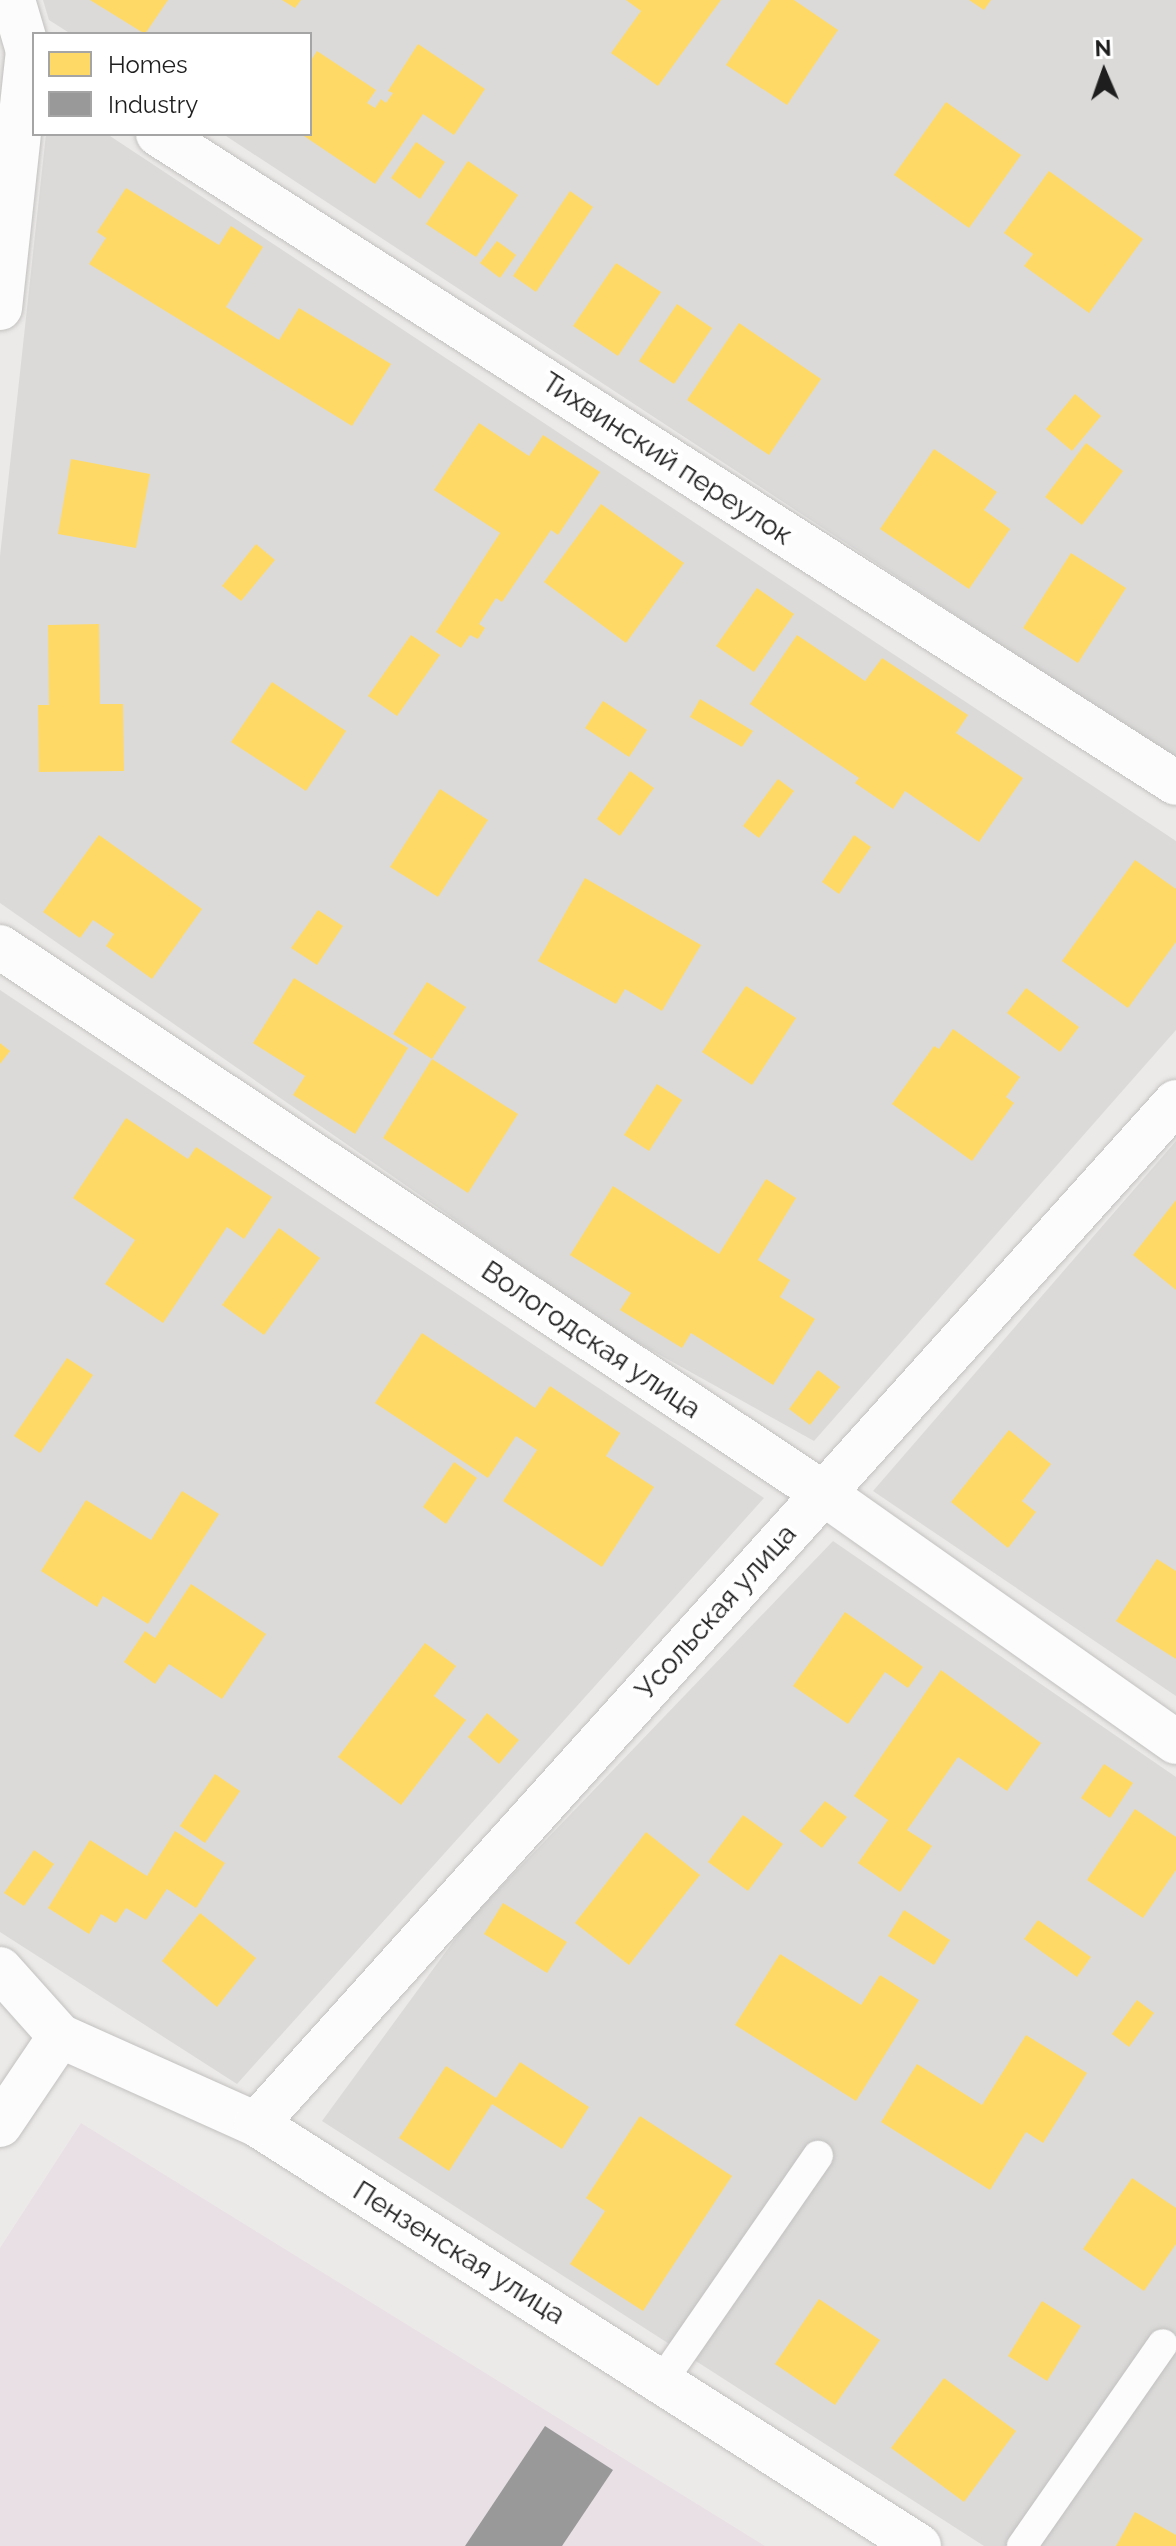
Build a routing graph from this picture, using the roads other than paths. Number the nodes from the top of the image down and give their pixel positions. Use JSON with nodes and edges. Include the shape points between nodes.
{"nodes":[{"id":1,"x":13,"y":0,"type":"edge"},
{"id":2,"x":31,"y":53,"type":"edge"},
{"id":3,"x":161,"y":136,"type":"edge"},
{"id":4,"x":0,"y":308,"type":"edge"},
{"id":5,"x":1176,"y":783,"type":"edge"},
{"id":6,"x":0,"y":947,"type":"edge"},
{"id":7,"x":1176,"y":1102,"type":"edge"},
{"id":8,"x":823,"y":1493,"type":"junction"},
{"id":9,"x":1176,"y":1742,"type":"edge"},
{"id":10,"x":0,"y":1969,"type":"edge"},
{"id":11,"x":60,"y":2036,"type":"junction"},
{"id":12,"x":256,"y":2124,"type":"junction"},
{"id":13,"x":0,"y":2125,"type":"edge"},
{"id":14,"x":818,"y":2156,"type":"dead end"},
{"id":15,"x":1163,"y":2344,"type":"dead end"},
{"id":16,"x":662,"y":2381,"type":"junction"},
{"id":17,"x":919,"y":2546,"type":"edge"},
{"id":18,"x":1022,"y":2546,"type":"edge"}],
"edges":[{"from":1,"to":2,"type":"street"},
{"from":2,"to":4,"type":"street"},
{"from":3,"to":5,"type":"street","name":"Тихвинский переулок"},
{"from":6,"to":8,"type":"street","name":"Вологодская улица"},
{"from":7,"to":8,"type":"street","name":"Усольская улица"},
{"from":8,"to":9,"type":"street","name":"Вологодская улица"},
{"from":8,"to":12,"type":"street","name":"Усольская улица"},
{"from":10,"to":11,"type":"street","name":"Пензенская улица"},
{"from":11,"to":12,"type":"street","name":"Пензенская улица"},
{"from":11,"to":13,"type":"street"},
{"from":12,"to":16,"type":"street","name":"Пензенская улица"},
{"from":14,"to":16,"type":"lane"},
{"from":15,"to":18,"type":"lane"},
{"from":16,"to":17,"type":"street","name":"Пензенская улица"}]}
